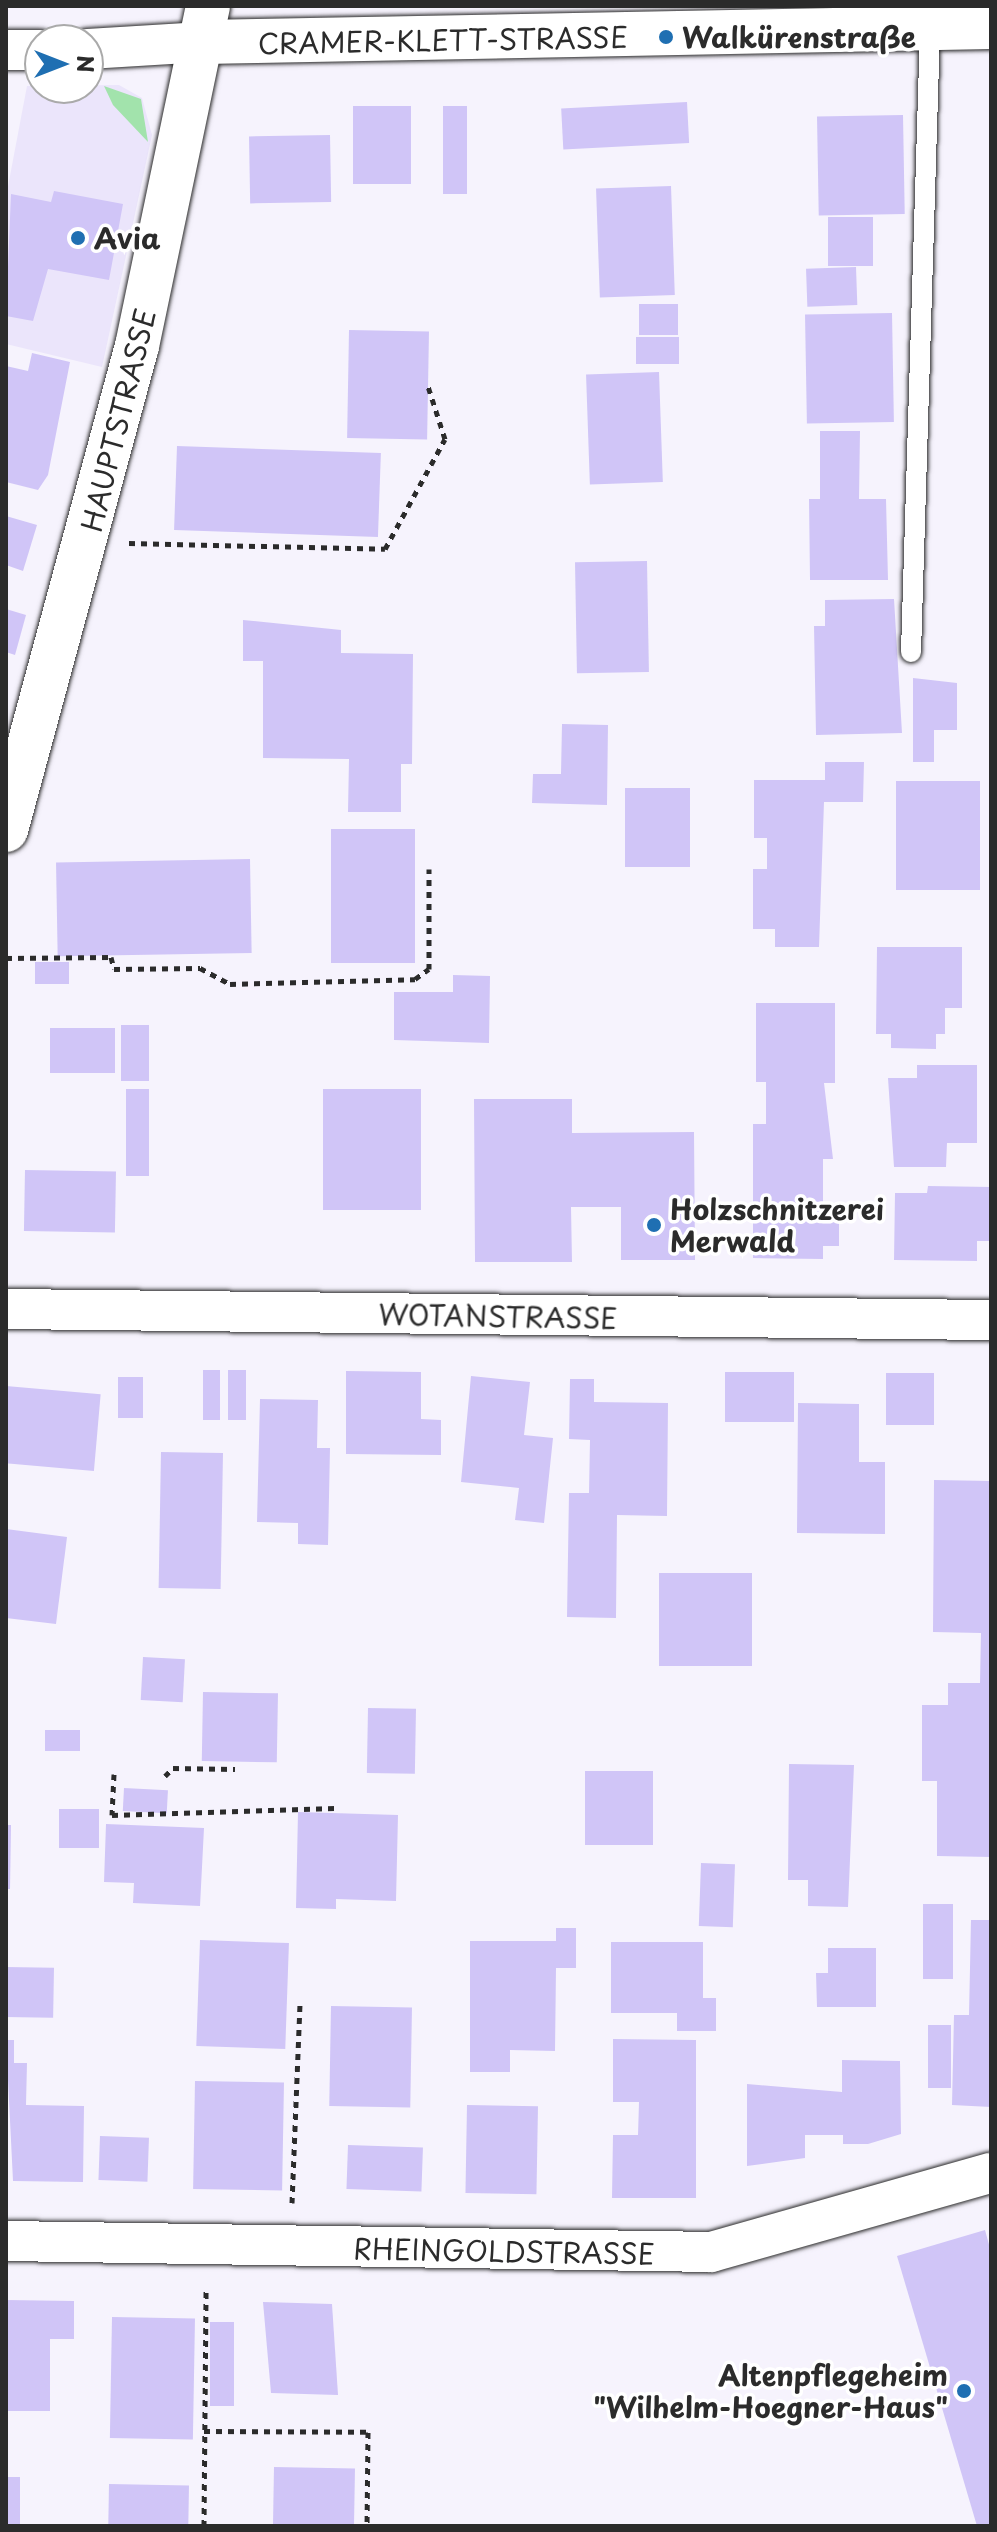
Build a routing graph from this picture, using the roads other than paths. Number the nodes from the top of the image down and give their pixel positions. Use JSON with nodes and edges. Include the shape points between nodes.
{"nodes":[{"id":1,"x":206,"y":24,"type":"edge"},
{"id":2,"x":991,"y":27,"type":"edge"},
{"id":3,"x":930,"y":29,"type":"junction"},
{"id":4,"x":104,"y":46,"type":"edge"},
{"id":5,"x":911,"y":652,"type":"dead end"},
{"id":6,"x":6,"y":830,"type":"edge"},
{"id":7,"x":6,"y":1309,"type":"edge"},
{"id":8,"x":991,"y":1320,"type":"edge"},
{"id":9,"x":991,"y":2173,"type":"edge"},
{"id":10,"x":6,"y":2241,"type":"edge"}],
"edges":[{"from":1,"to":3,"type":"street","name":"CRAMER-KLETT-STRASSE"},
{"from":1,"to":4,"type":"street","name":"CRAMER-KLETT-STRASSE"},
{"from":1,"to":6,"type":"street","name":"HAUPTSTRASSE","via":[[97,506]]},
{"from":2,"to":3,"type":"street","name":"CRAMER-KLETT-STRASSE"},
{"from":3,"to":5,"type":"lane"},
{"from":7,"to":8,"type":"street","name":"WOTANSTRASSE"},
{"from":9,"to":10,"type":"street","name":"RHEINGOLDSTRASSE","via":[[711,2252]]}]}
